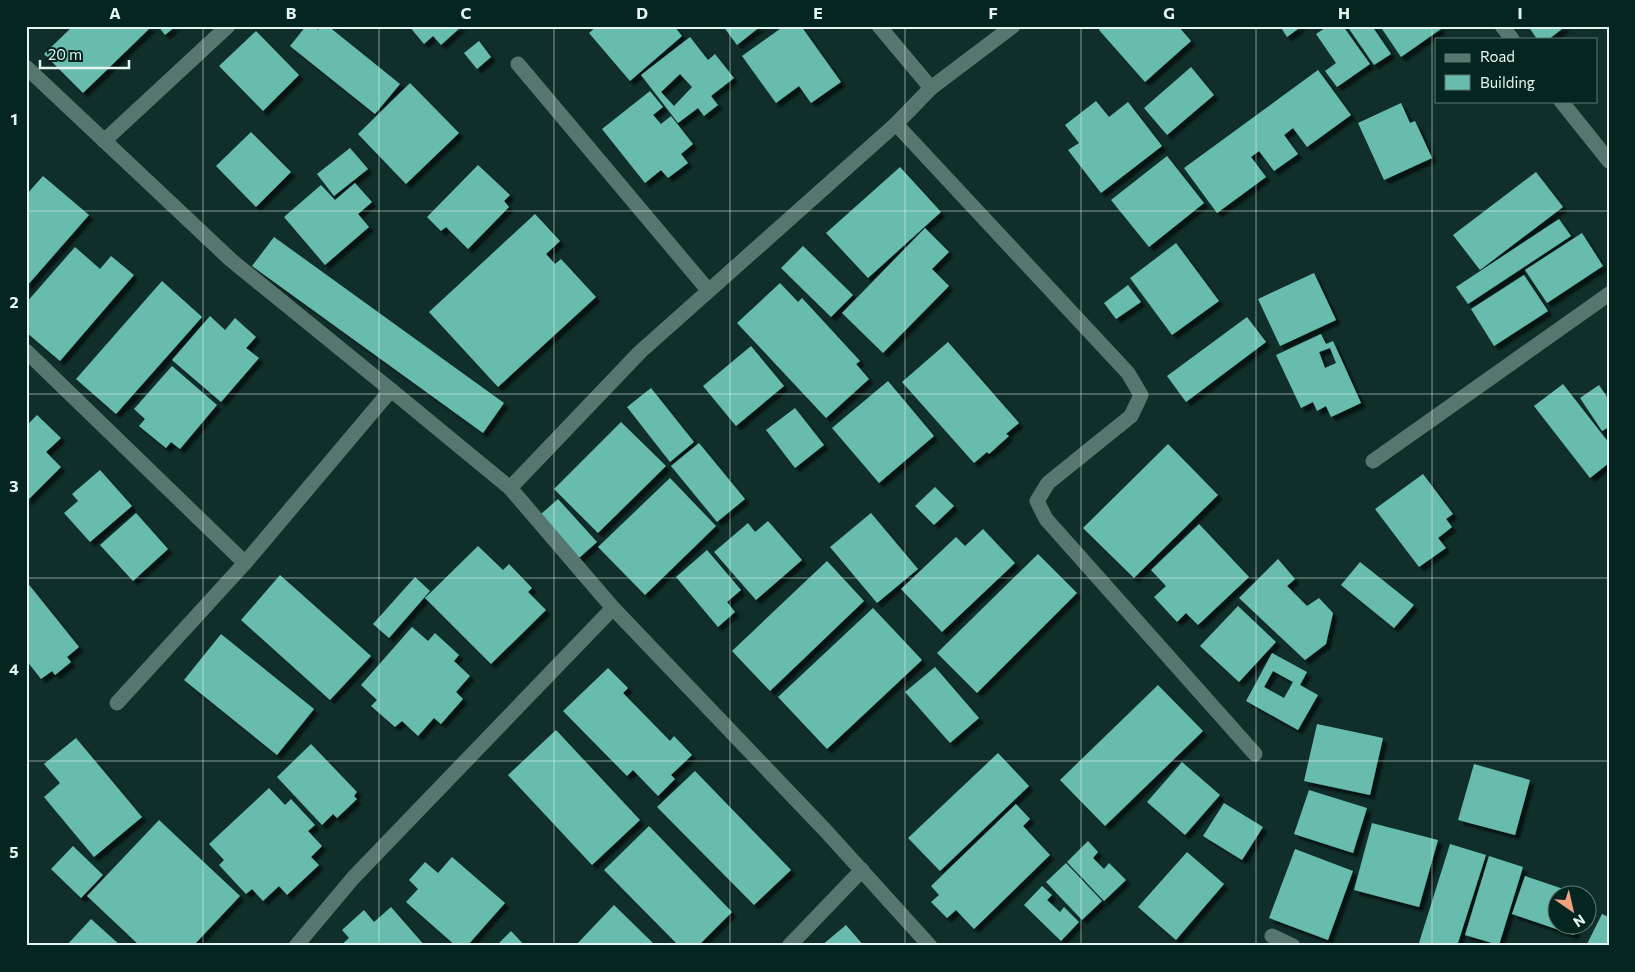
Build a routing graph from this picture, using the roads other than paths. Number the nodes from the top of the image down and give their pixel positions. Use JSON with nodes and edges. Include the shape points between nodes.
{"nodes":[{"id":1,"x":228,"y":26,"type":"edge"},
{"id":2,"x":879,"y":26,"type":"edge"},
{"id":3,"x":1013,"y":26,"type":"edge"},
{"id":4,"x":1502,"y":26,"type":"edge"},
{"id":5,"x":1511,"y":38,"type":"edge"},
{"id":6,"x":518,"y":64,"type":"dead end"},
{"id":7,"x":26,"y":67,"type":"edge"},
{"id":8,"x":930,"y":88,"type":"junction"},
{"id":9,"x":1562,"y":102,"type":"edge"},
{"id":10,"x":896,"y":124,"type":"junction"},
{"id":11,"x":104,"y":141,"type":"junction"},
{"id":12,"x":1609,"y":161,"type":"edge"},
{"id":13,"x":708,"y":290,"type":"junction"},
{"id":14,"x":1609,"y":294,"type":"edge"},
{"id":15,"x":26,"y":351,"type":"edge"},
{"id":16,"x":392,"y":390,"type":"junction"},
{"id":17,"x":1373,"y":461,"type":"dead end"},
{"id":18,"x":510,"y":488,"type":"junction"},
{"id":19,"x":245,"y":563,"type":"junction"},
{"id":20,"x":613,"y":608,"type":"junction"},
{"id":21,"x":117,"y":703,"type":"dead end"},
{"id":22,"x":1255,"y":754,"type":"dead end"},
{"id":23,"x":862,"y":870,"type":"junction"},
{"id":24,"x":1272,"y":936,"type":"dead end"},
{"id":25,"x":296,"y":946,"type":"edge"},
{"id":26,"x":789,"y":946,"type":"edge"},
{"id":27,"x":930,"y":946,"type":"edge"},
{"id":28,"x":1293,"y":946,"type":"edge"}],
"edges":[{"from":1,"to":11,"type":"street"},
{"from":2,"to":8,"type":"street"},
{"from":3,"to":8,"type":"street"},
{"from":4,"to":5,"type":"street"},
{"from":6,"to":13,"type":"street"},
{"from":7,"to":11,"type":"street"},
{"from":8,"to":10,"type":"street"},
{"from":9,"to":12,"type":"street"},
{"from":10,"to":13,"type":"street"},
{"from":10,"to":22,"type":"street","via":[[1128,372],[1141,395],[1131,416],[1048,483],[1037,501],[1046,519]]},
{"from":11,"to":16,"type":"street","via":[[231,260]]},
{"from":13,"to":18,"type":"street","via":[[640,352]]},
{"from":14,"to":17,"type":"street"},
{"from":15,"to":19,"type":"street"},
{"from":16,"to":18,"type":"street"},
{"from":16,"to":19,"type":"street"},
{"from":18,"to":20,"type":"street"},
{"from":19,"to":21,"type":"street"},
{"from":20,"to":23,"type":"street"},
{"from":20,"to":25,"type":"street","via":[[353,878]]},
{"from":23,"to":26,"type":"street"},
{"from":23,"to":27,"type":"street"},
{"from":24,"to":28,"type":"street"}]}
